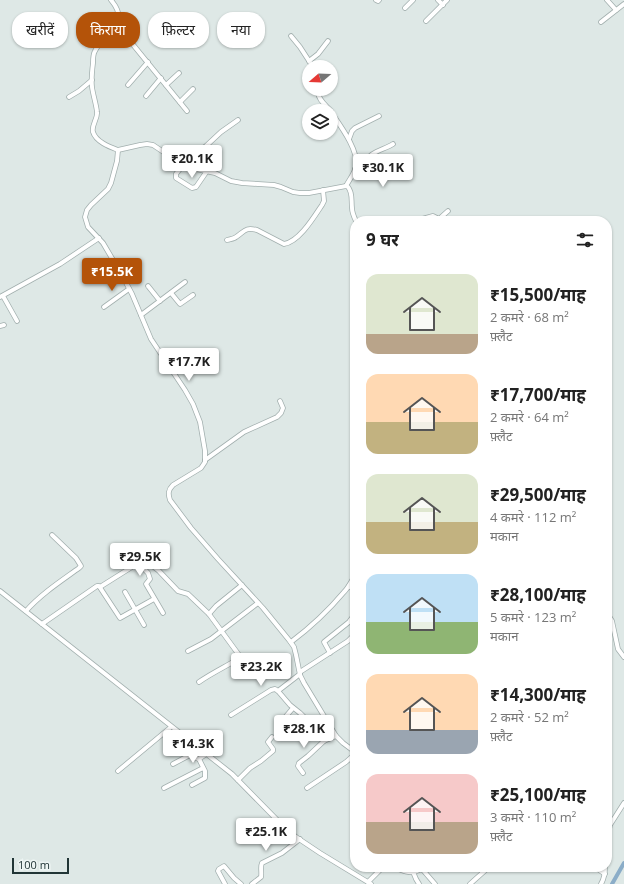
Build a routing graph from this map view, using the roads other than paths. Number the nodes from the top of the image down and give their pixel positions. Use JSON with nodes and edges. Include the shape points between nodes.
{"nodes":[{"id":1,"x":111,"y":0,"type":"edge"},
{"id":2,"x":376,"y":0,"type":"edge"},
{"id":3,"x":379,"y":0,"type":"edge"},
{"id":4,"x":413,"y":0,"type":"edge"},
{"id":5,"x":438,"y":0,"type":"edge"},
{"id":6,"x":448,"y":0,"type":"edge"},
{"id":7,"x":607,"y":0,"type":"edge"},
{"id":8,"x":624,"y":4,"type":"edge"},
{"id":9,"x":443,"y":5,"type":"junction"},
{"id":10,"x":405,"y":8,"type":"dead end"},
{"id":11,"x":616,"y":10,"type":"junction"},
{"id":12,"x":118,"y":12,"type":"edge"},
{"id":13,"x":426,"y":21,"type":"dead end"},
{"id":14,"x":601,"y":22,"type":"dead end"},
{"id":15,"x":291,"y":36,"type":"dead end"},
{"id":16,"x":328,"y":40,"type":"dead end"},
{"id":17,"x":96,"y":48,"type":"edge"},
{"id":18,"x":136,"y":48,"type":"edge"},
{"id":19,"x":308,"y":60,"type":"edge"},
{"id":20,"x":310,"y":60,"type":"edge"},
{"id":21,"x":148,"y":62,"type":"junction"},
{"id":22,"x":179,"y":74,"type":"dead end"},
{"id":23,"x":160,"y":78,"type":"junction"},
{"id":24,"x":92,"y":80,"type":"junction"},
{"id":25,"x":128,"y":85,"type":"dead end"},
{"id":26,"x":166,"y":85,"type":"junction"},
{"id":27,"x":193,"y":89,"type":"dead end"},
{"id":28,"x":146,"y":96,"type":"dead end"},
{"id":29,"x":319,"y":96,"type":"edge"},
{"id":30,"x":69,"y":97,"type":"dead end"},
{"id":31,"x":180,"y":102,"type":"junction"},
{"id":32,"x":325,"y":104,"type":"edge"},
{"id":33,"x":187,"y":111,"type":"dead end"},
{"id":34,"x":380,"y":116,"type":"dead end"},
{"id":35,"x":238,"y":120,"type":"dead end"},
{"id":36,"x":338,"y":123,"type":"edge"},
{"id":37,"x":348,"y":139,"type":"junction"},
{"id":38,"x":393,"y":144,"type":"dead end"},
{"id":39,"x":118,"y":150,"type":"junction"},
{"id":40,"x":403,"y":162,"type":"dead end"},
{"id":41,"x":366,"y":164,"type":"junction"},
{"id":42,"x":185,"y":165,"type":"junction"},
{"id":43,"x":355,"y":170,"type":"junction"},
{"id":44,"x":207,"y":171,"type":"junction"},
{"id":45,"x":346,"y":186,"type":"junction"},
{"id":46,"x":324,"y":190,"type":"junction"},
{"id":47,"x":448,"y":211,"type":"dead end"},
{"id":48,"x":354,"y":216,"type":"edge"},
{"id":49,"x":442,"y":216,"type":"edge"},
{"id":50,"x":99,"y":238,"type":"junction"},
{"id":51,"x":227,"y":240,"type":"dead end"},
{"id":52,"x":185,"y":282,"type":"dead end"},
{"id":53,"x":148,"y":286,"type":"dead end"},
{"id":54,"x":129,"y":289,"type":"junction"},
{"id":55,"x":171,"y":293,"type":"junction"},
{"id":56,"x":193,"y":295,"type":"dead end"},
{"id":57,"x":1,"y":297,"type":"edge"},
{"id":58,"x":160,"y":301,"type":"junction"},
{"id":59,"x":104,"y":307,"type":"dead end"},
{"id":60,"x":141,"y":316,"type":"junction"},
{"id":61,"x":17,"y":321,"type":"dead end"},
{"id":62,"x":280,"y":400,"type":"dead end"},
{"id":63,"x":205,"y":460,"type":"junction"},
{"id":64,"x":52,"y":535,"type":"dead end"},
{"id":65,"x":139,"y":564,"type":"junction"},
{"id":66,"x":242,"y":585,"type":"junction"},
{"id":67,"x":349,"y":586,"type":"edge"},
{"id":68,"x":100,"y":587,"type":"junction"},
{"id":69,"x":0,"y":591,"type":"edge"},
{"id":70,"x":124,"y":592,"type":"dead end"},
{"id":71,"x":154,"y":599,"type":"junction"},
{"id":72,"x":258,"y":602,"type":"junction"},
{"id":73,"x":135,"y":610,"type":"junction"},
{"id":74,"x":26,"y":611,"type":"junction"},
{"id":75,"x":163,"y":613,"type":"dead end"},
{"id":76,"x":208,"y":614,"type":"junction"},
{"id":77,"x":350,"y":621,"type":"edge"},
{"id":78,"x":612,"y":621,"type":"edge"},
{"id":79,"x":42,"y":624,"type":"junction"},
{"id":80,"x":144,"y":625,"type":"dead end"},
{"id":81,"x":221,"y":631,"type":"junction"},
{"id":82,"x":350,"y":639,"type":"edge"},
{"id":83,"x":290,"y":642,"type":"junction"},
{"id":84,"x":188,"y":650,"type":"dead end"},
{"id":85,"x":330,"y":653,"type":"junction"},
{"id":86,"x":624,"y":657,"type":"edge"},
{"id":87,"x":300,"y":673,"type":"junction"},
{"id":88,"x":199,"y":682,"type":"dead end"},
{"id":89,"x":278,"y":691,"type":"junction"},
{"id":90,"x":293,"y":708,"type":"junction"},
{"id":91,"x":231,"y":715,"type":"dead end"},
{"id":92,"x":171,"y":727,"type":"junction"},
{"id":93,"x":281,"y":734,"type":"dead end"},
{"id":94,"x":336,"y":736,"type":"junction"},
{"id":95,"x":272,"y":737,"type":"dead end"},
{"id":96,"x":172,"y":741,"type":"dead end"},
{"id":97,"x":324,"y":741,"type":"junction"},
{"id":98,"x":350,"y":749,"type":"edge"},
{"id":99,"x":206,"y":754,"type":"junction"},
{"id":100,"x":190,"y":755,"type":"junction"},
{"id":101,"x":350,"y":758,"type":"edge"},
{"id":102,"x":199,"y":759,"type":"junction"},
{"id":103,"x":173,"y":764,"type":"dead end"},
{"id":104,"x":204,"y":768,"type":"junction"},
{"id":105,"x":118,"y":771,"type":"dead end"},
{"id":106,"x":303,"y":773,"type":"dead end"},
{"id":107,"x":238,"y":780,"type":"junction"},
{"id":108,"x":192,"y":785,"type":"dead end"},
{"id":109,"x":164,"y":788,"type":"dead end"},
{"id":110,"x":307,"y":788,"type":"dead end"},
{"id":111,"x":624,"y":803,"type":"edge"},
{"id":112,"x":612,"y":822,"type":"edge"},
{"id":113,"x":300,"y":839,"type":"junction"},
{"id":114,"x":350,"y":871,"type":"edge"},
{"id":115,"x":352,"y":872,"type":"edge"},
{"id":116,"x":378,"y":872,"type":"edge"},
{"id":117,"x":406,"y":872,"type":"edge"},
{"id":118,"x":412,"y":872,"type":"joint"},
{"id":119,"x":426,"y":872,"type":"edge"},
{"id":120,"x":483,"y":872,"type":"edge"},
{"id":121,"x":602,"y":872,"type":"edge"},
{"id":122,"x":605,"y":874,"type":"joint"},
{"id":123,"x":369,"y":883,"type":"edge"},
{"id":124,"x":225,"y":884,"type":"edge"},
{"id":125,"x":241,"y":884,"type":"edge"},
{"id":126,"x":252,"y":884,"type":"edge"},
{"id":127,"x":419,"y":884,"type":"edge"},
{"id":128,"x":435,"y":884,"type":"edge"},
{"id":129,"x":470,"y":884,"type":"edge"},
{"id":130,"x":601,"y":884,"type":"edge"}],
"edges":[{"from":1,"to":12,"type":"street"},
{"from":2,"to":3,"type":"street"},
{"from":4,"to":10,"type":"street"},
{"from":5,"to":9,"type":"street"},
{"from":6,"to":9,"type":"street"},
{"from":7,"to":11,"type":"street"},
{"from":8,"to":11,"type":"street"},
{"from":9,"to":13,"type":"street"},
{"from":11,"to":14,"type":"street"},
{"from":15,"to":19,"type":"street"},
{"from":16,"to":20,"type":"street"},
{"from":17,"to":24,"type":"street"},
{"from":18,"to":21,"type":"street"},
{"from":21,"to":23,"type":"street"},
{"from":21,"to":25,"type":"street"},
{"from":22,"to":26,"type":"street"},
{"from":23,"to":26,"type":"street"},
{"from":23,"to":28,"type":"street"},
{"from":24,"to":30,"type":"street"},
{"from":24,"to":39,"type":"street","via":[[97,114],[93,133],[100,141]]},
{"from":26,"to":31,"type":"street"},
{"from":27,"to":31,"type":"street"},
{"from":29,"to":32,"type":"street"},
{"from":31,"to":33,"type":"street"},
{"from":34,"to":37,"type":"street","via":[[355,128]]},
{"from":35,"to":42,"type":"street","via":[[220,132]]},
{"from":36,"to":37,"type":"street"},
{"from":37,"to":43,"type":"street","via":[[356,162]]},
{"from":38,"to":41,"type":"street","via":[[371,155]]},
{"from":39,"to":42,"type":"street","via":[[153,145]]},
{"from":39,"to":50,"type":"street","via":[[111,183],[91,205],[85,217],[88,227]]},
{"from":40,"to":41,"type":"street","via":[[383,180],[370,165]]},
{"from":41,"to":43,"type":"street"},
{"from":42,"to":44,"type":"street"},
{"from":42,"to":44,"type":"street","via":[[176,174],[176,178],[192,188],[196,187]]},
{"from":43,"to":45,"type":"street"},
{"from":44,"to":46,"type":"street","via":[[236,183],[274,185],[300,193]]},
{"from":45,"to":46,"type":"street"},
{"from":45,"to":48,"type":"street","via":[[351,193]]},
{"from":46,"to":51,"type":"street","via":[[322,205],[298,237],[291,242],[284,244],[253,229],[244,230]]},
{"from":47,"to":49,"type":"street"},
{"from":50,"to":54,"type":"street"},
{"from":50,"to":57,"type":"street","via":[[60,264]]},
{"from":52,"to":55,"type":"street"},
{"from":53,"to":58,"type":"street"},
{"from":54,"to":59,"type":"street"},
{"from":54,"to":60,"type":"street"},
{"from":55,"to":56,"type":"street","via":[[180,304]]},
{"from":55,"to":58,"type":"street"},
{"from":57,"to":61,"type":"street"},
{"from":58,"to":60,"type":"street"},
{"from":60,"to":63,"type":"street","via":[[151,338],[185,390],[196,412],[202,432]]},
{"from":62,"to":63,"type":"street","via":[[283,408],[277,417],[244,432]]},
{"from":63,"to":66,"type":"street","via":[[201,468],[173,485],[169,491],[170,500],[191,528]]},
{"from":64,"to":74,"type":"street","via":[[76,558],[81,567],[46,592]]},
{"from":65,"to":68,"type":"street"},
{"from":65,"to":71,"type":"street","via":[[148,573],[150,579],[146,584]]},
{"from":65,"to":76,"type":"street","via":[[149,563],[178,591],[188,594]]},
{"from":66,"to":72,"type":"street"},
{"from":66,"to":76,"type":"street"},
{"from":67,"to":83,"type":"street","via":[[314,623]]},
{"from":68,"to":73,"type":"street","via":[[120,618]]},
{"from":68,"to":79,"type":"street","via":[[95,586]]},
{"from":69,"to":74,"type":"street"},
{"from":70,"to":73,"type":"street"},
{"from":71,"to":73,"type":"street"},
{"from":71,"to":75,"type":"street"},
{"from":72,"to":81,"type":"street"},
{"from":72,"to":83,"type":"street"},
{"from":73,"to":80,"type":"street"},
{"from":74,"to":79,"type":"street"},
{"from":76,"to":81,"type":"street"},
{"from":77,"to":85,"type":"street","via":[[324,642]]},
{"from":78,"to":86,"type":"street","via":[[618,649]]},
{"from":79,"to":92,"type":"street"},
{"from":81,"to":84,"type":"street"},
{"from":81,"to":88,"type":"street","via":[[239,658]]},
{"from":82,"to":85,"type":"street"},
{"from":83,"to":87,"type":"street","via":[[294,647]]},
{"from":85,"to":87,"type":"street"},
{"from":87,"to":89,"type":"street"},
{"from":87,"to":94,"type":"street"},
{"from":89,"to":90,"type":"street"},
{"from":89,"to":91,"type":"street","via":[[271,690]]},
{"from":90,"to":93,"type":"street","via":[[282,721],[285,728]]},
{"from":90,"to":97,"type":"street"},
{"from":92,"to":99,"type":"street"},
{"from":92,"to":105,"type":"street"},
{"from":94,"to":97,"type":"street"},
{"from":94,"to":98,"type":"street"},
{"from":95,"to":107,"type":"street","via":[[268,742],[273,750]]},
{"from":96,"to":100,"type":"street"},
{"from":97,"to":106,"type":"street","via":[[299,764]]},
{"from":99,"to":102,"type":"street"},
{"from":99,"to":107,"type":"street"},
{"from":100,"to":102,"type":"street"},
{"from":100,"to":103,"type":"street"},
{"from":101,"to":110,"type":"street"},
{"from":102,"to":104,"type":"street"},
{"from":104,"to":108,"type":"street","via":[[205,778]]},
{"from":104,"to":109,"type":"street"},
{"from":107,"to":113,"type":"street","via":[[282,825]]},
{"from":111,"to":112,"type":"street"},
{"from":113,"to":114,"type":"street"},
{"from":113,"to":126,"type":"street","via":[[282,854],[262,863],[262,874]]},
{"from":115,"to":123,"type":"street"},
{"from":116,"to":123,"type":"street"},
{"from":117,"to":118,"type":"street"},
{"from":118,"to":127,"type":"street"},
{"from":119,"to":128,"type":"street"},
{"from":120,"to":129,"type":"street"},
{"from":121,"to":122,"type":"street"},
{"from":122,"to":130,"type":"street"},
{"from":124,"to":125,"type":"street","via":[[218,871],[224,866]]}]}
